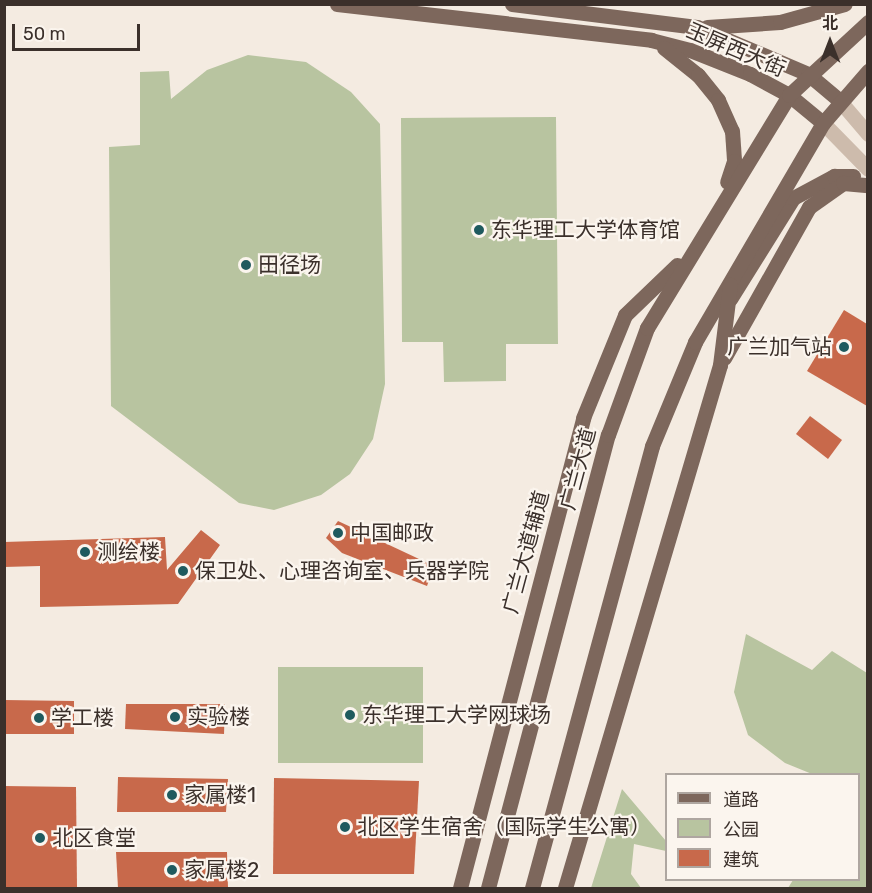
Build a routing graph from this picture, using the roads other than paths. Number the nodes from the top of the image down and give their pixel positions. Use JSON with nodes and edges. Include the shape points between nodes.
{"nodes":[{"id":1,"x":337,"y":4,"type":"edge"},
{"id":2,"x":512,"y":4,"type":"edge"},
{"id":3,"x":845,"y":4,"type":"edge"},
{"id":4,"x":867,"y":22,"type":"edge"},
{"id":5,"x":697,"y":27,"type":"junction"},
{"id":6,"x":651,"y":40,"type":"junction"},
{"id":7,"x":867,"y":71,"type":"edge"},
{"id":8,"x":808,"y":74,"type":"junction"},
{"id":9,"x":789,"y":95,"type":"junction"},
{"id":10,"x":839,"y":100,"type":"junction"},
{"id":11,"x":823,"y":123,"type":"junction"},
{"id":12,"x":867,"y":134,"type":"edge"},
{"id":13,"x":867,"y":169,"type":"edge"},
{"id":14,"x":867,"y":185,"type":"edge"},
{"id":15,"x":721,"y":203,"type":"junction"},
{"id":16,"x":688,"y":255,"type":"junction"},
{"id":17,"x":731,"y":275,"type":"junction"},
{"id":18,"x":727,"y":304,"type":"junction"},
{"id":19,"x":720,"y":366,"type":"junction"},
{"id":20,"x":460,"y":888,"type":"edge"},
{"id":21,"x":488,"y":888,"type":"edge"},
{"id":22,"x":532,"y":888,"type":"edge"},
{"id":23,"x":565,"y":888,"type":"edge"}],
"edges":[{"from":1,"to":6,"type":"main road","name":"玉屏西大街"},
{"from":2,"to":5,"type":"main road","name":"玉屏西大街"},
{"from":3,"to":5,"type":"main road","via":[[780,22]]},
{"from":4,"to":8,"type":"main road","name":"广兰大道"},
{"from":5,"to":8,"type":"main road","name":"玉屏西大街"},
{"from":6,"to":9,"type":"main road","name":"玉屏西大街","via":[[720,62]]},
{"from":6,"to":15,"type":"main road","via":[[698,75],[718,100],[732,131],[734,161]]},
{"from":7,"to":10,"type":"main road"},
{"from":8,"to":9,"type":"main road","name":"广兰大道"},
{"from":8,"to":10,"type":"main road","name":"玉屏西大街"},
{"from":9,"to":11,"type":"main road","name":"玉屏西大街"},
{"from":9,"to":15,"type":"main road","name":"广兰大道"},
{"from":10,"to":11,"type":"main road"},
{"from":10,"to":12,"type":"street"},
{"from":11,"to":13,"type":"street"},
{"from":11,"to":17,"type":"main road"},
{"from":14,"to":18,"type":"main road","via":[[851,175],[834,176],[793,198]]},
{"from":14,"to":19,"type":"main road","via":[[843,183],[809,207]]},
{"from":15,"to":16,"type":"main road","name":"广兰大道"},
{"from":16,"to":20,"type":"main road","name":"广兰大道辅道","via":[[624,315],[583,418]]},
{"from":16,"to":21,"type":"main road","name":"广兰大道","via":[[647,328],[608,435]]},
{"from":17,"to":18,"type":"main road"},
{"from":17,"to":22,"type":"main road","via":[[695,342],[652,446]]},
{"from":18,"to":19,"type":"main road"},
{"from":19,"to":23,"type":"main road"}]}
